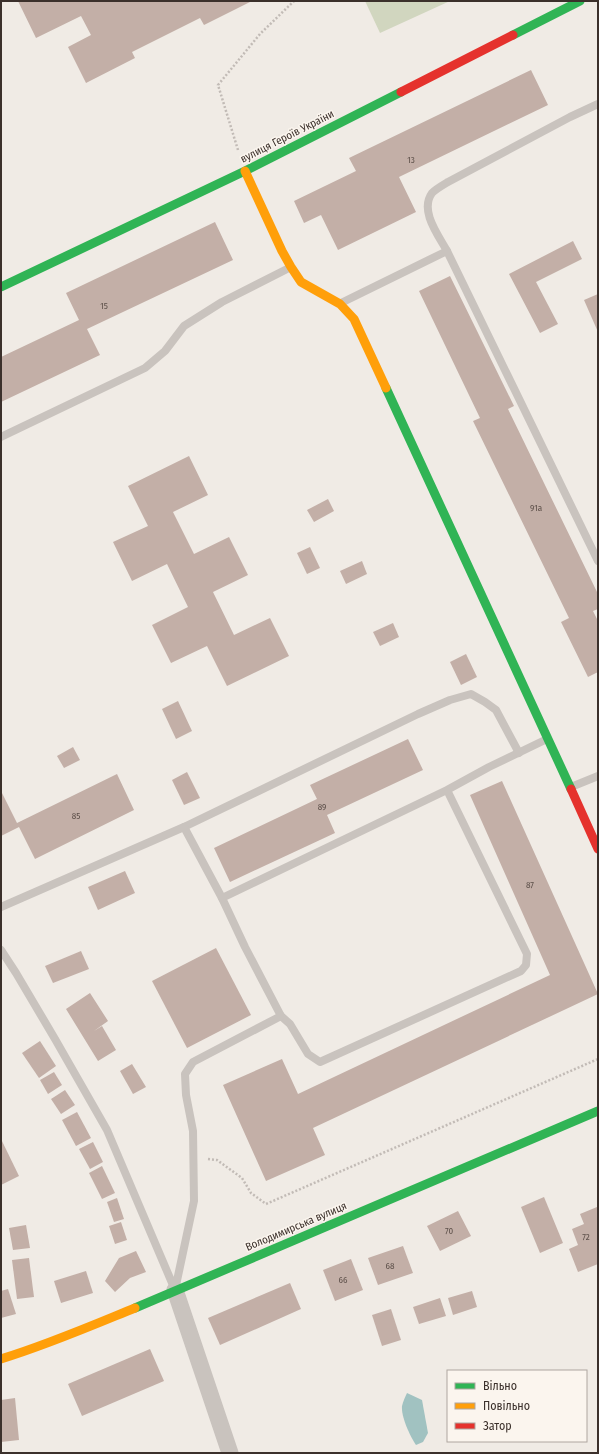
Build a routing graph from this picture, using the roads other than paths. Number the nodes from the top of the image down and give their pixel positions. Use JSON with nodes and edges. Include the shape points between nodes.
{"nodes":[{"id":1,"x":580,"y":1,"type":"edge"},
{"id":2,"x":598,"y":104,"type":"edge"},
{"id":3,"x":245,"y":171,"type":"junction"},
{"id":4,"x":447,"y":251,"type":"junction"},
{"id":5,"x":291,"y":267,"type":"junction"},
{"id":6,"x":1,"y":287,"type":"edge"},
{"id":7,"x":340,"y":304,"type":"junction"},
{"id":8,"x":1,"y":437,"type":"edge"},
{"id":9,"x":598,"y":561,"type":"edge"},
{"id":10,"x":548,"y":738,"type":"junction"},
{"id":11,"x":519,"y":753,"type":"junction"},
{"id":12,"x":598,"y":776,"type":"edge"},
{"id":13,"x":571,"y":788,"type":"junction"},
{"id":14,"x":447,"y":790,"type":"junction"},
{"id":15,"x":184,"y":827,"type":"junction"},
{"id":16,"x":598,"y":849,"type":"edge"},
{"id":17,"x":222,"y":898,"type":"junction"},
{"id":18,"x":1,"y":907,"type":"edge"},
{"id":19,"x":1,"y":950,"type":"edge"},
{"id":20,"x":282,"y":1016,"type":"junction"},
{"id":21,"x":598,"y":1111,"type":"edge"},
{"id":22,"x":175,"y":1290,"type":"junction"},
{"id":23,"x":1,"y":1359,"type":"edge"},
{"id":24,"x":230,"y":1453,"type":"edge"}],
"edges":[{"from":1,"to":3,"type":"street","name":"вулиця Героїв України"},
{"from":2,"to":4,"type":"lane","via":[[448,182],[432,193],[428,205],[430,218]]},
{"from":3,"to":5,"type":"street"},
{"from":3,"to":6,"type":"street","name":"вулиця Героїв України"},
{"from":4,"to":7,"type":"lane"},
{"from":4,"to":9,"type":"lane"},
{"from":5,"to":7,"type":"street","via":[[302,282]]},
{"from":5,"to":8,"type":"lane","via":[[222,302],[184,326],[164,351],[145,368]]},
{"from":7,"to":10,"type":"street","via":[[354,320]]},
{"from":10,"to":11,"type":"lane"},
{"from":10,"to":13,"type":"street"},
{"from":11,"to":14,"type":"lane"},
{"from":11,"to":15,"type":"lane","via":[[496,710],[471,694],[418,714]]},
{"from":12,"to":13,"type":"lane"},
{"from":13,"to":16,"type":"street"},
{"from":14,"to":17,"type":"lane"},
{"from":14,"to":20,"type":"lane","via":[[527,954],[526,965],[521,971],[320,1062],[308,1054],[290,1024]]},
{"from":15,"to":17,"type":"lane"},
{"from":15,"to":18,"type":"lane"},
{"from":17,"to":20,"type":"lane"},
{"from":19,"to":22,"type":"lane","via":[[56,1039],[107,1130]]},
{"from":20,"to":22,"type":"lane","via":[[193,1062],[185,1074],[193,1131],[194,1201]]},
{"from":21,"to":22,"type":"street","name":"Володимирська вулиця"},
{"from":22,"to":23,"type":"street","name":"Володимирська вулиця","via":[[28,1352]]},
{"from":22,"to":24,"type":"street"}]}
